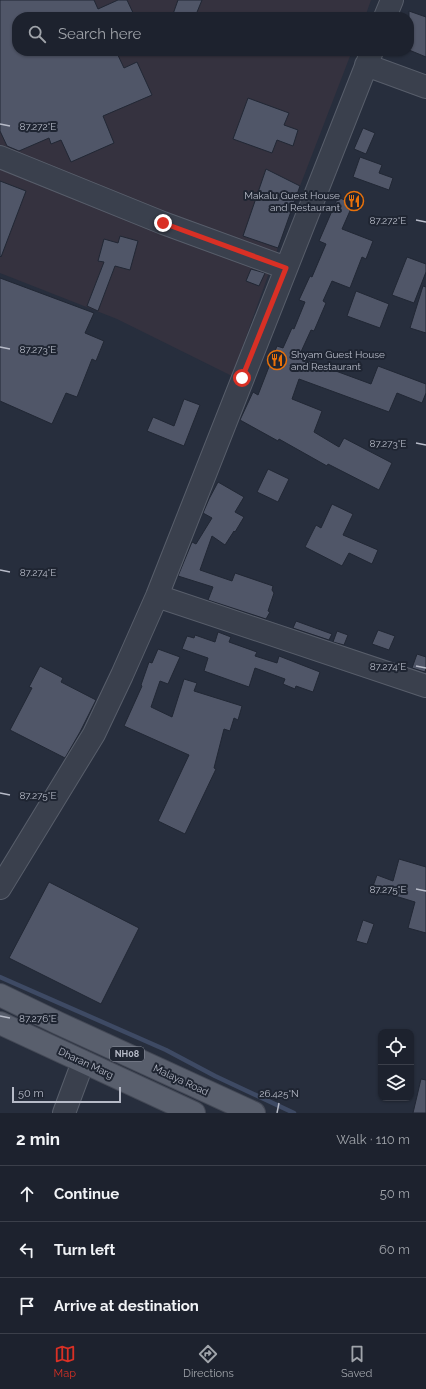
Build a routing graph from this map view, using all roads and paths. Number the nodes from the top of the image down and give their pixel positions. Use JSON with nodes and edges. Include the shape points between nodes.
{"nodes":[{"id":1,"x":392,"y":0,"type":"edge"},
{"id":2,"x":387,"y":12,"type":"edge"},
{"id":3,"x":369,"y":58,"type":"edge"},
{"id":4,"x":426,"y":87,"type":"edge"},
{"id":5,"x":0,"y":157,"type":"edge"},
{"id":6,"x":286,"y":268,"type":"junction"},
{"id":7,"x":156,"y":596,"type":"junction"},
{"id":8,"x":426,"y":686,"type":"edge"},
{"id":9,"x":0,"y":888,"type":"edge"},
{"id":10,"x":0,"y":995,"type":"edge"},
{"id":11,"x":0,"y":1022,"type":"edge"},
{"id":12,"x":83,"y":1062,"type":"junction"},
{"id":13,"x":64,"y":1113,"type":"edge"},
{"id":14,"x":194,"y":1113,"type":"edge"},
{"id":15,"x":254,"y":1113,"type":"edge"}],
"edges":[{"from":1,"to":2,"type":"street"},
{"from":3,"to":4,"type":"street"},
{"from":3,"to":6,"type":"street"},
{"from":5,"to":6,"type":"street","via":[[163,223]]},
{"from":6,"to":7,"type":"street"},
{"from":7,"to":8,"type":"street"},
{"from":7,"to":9,"type":"street","via":[[94,734]]},
{"from":10,"to":15,"type":"main road","name":"Malaya Road","number":"NH08"},
{"from":11,"to":12,"type":"main road","name":"Dharan Marg","number":"NH08"},
{"from":12,"to":13,"type":"street"},
{"from":12,"to":14,"type":"main road","name":"Dharan Marg","number":"NH08"}]}
